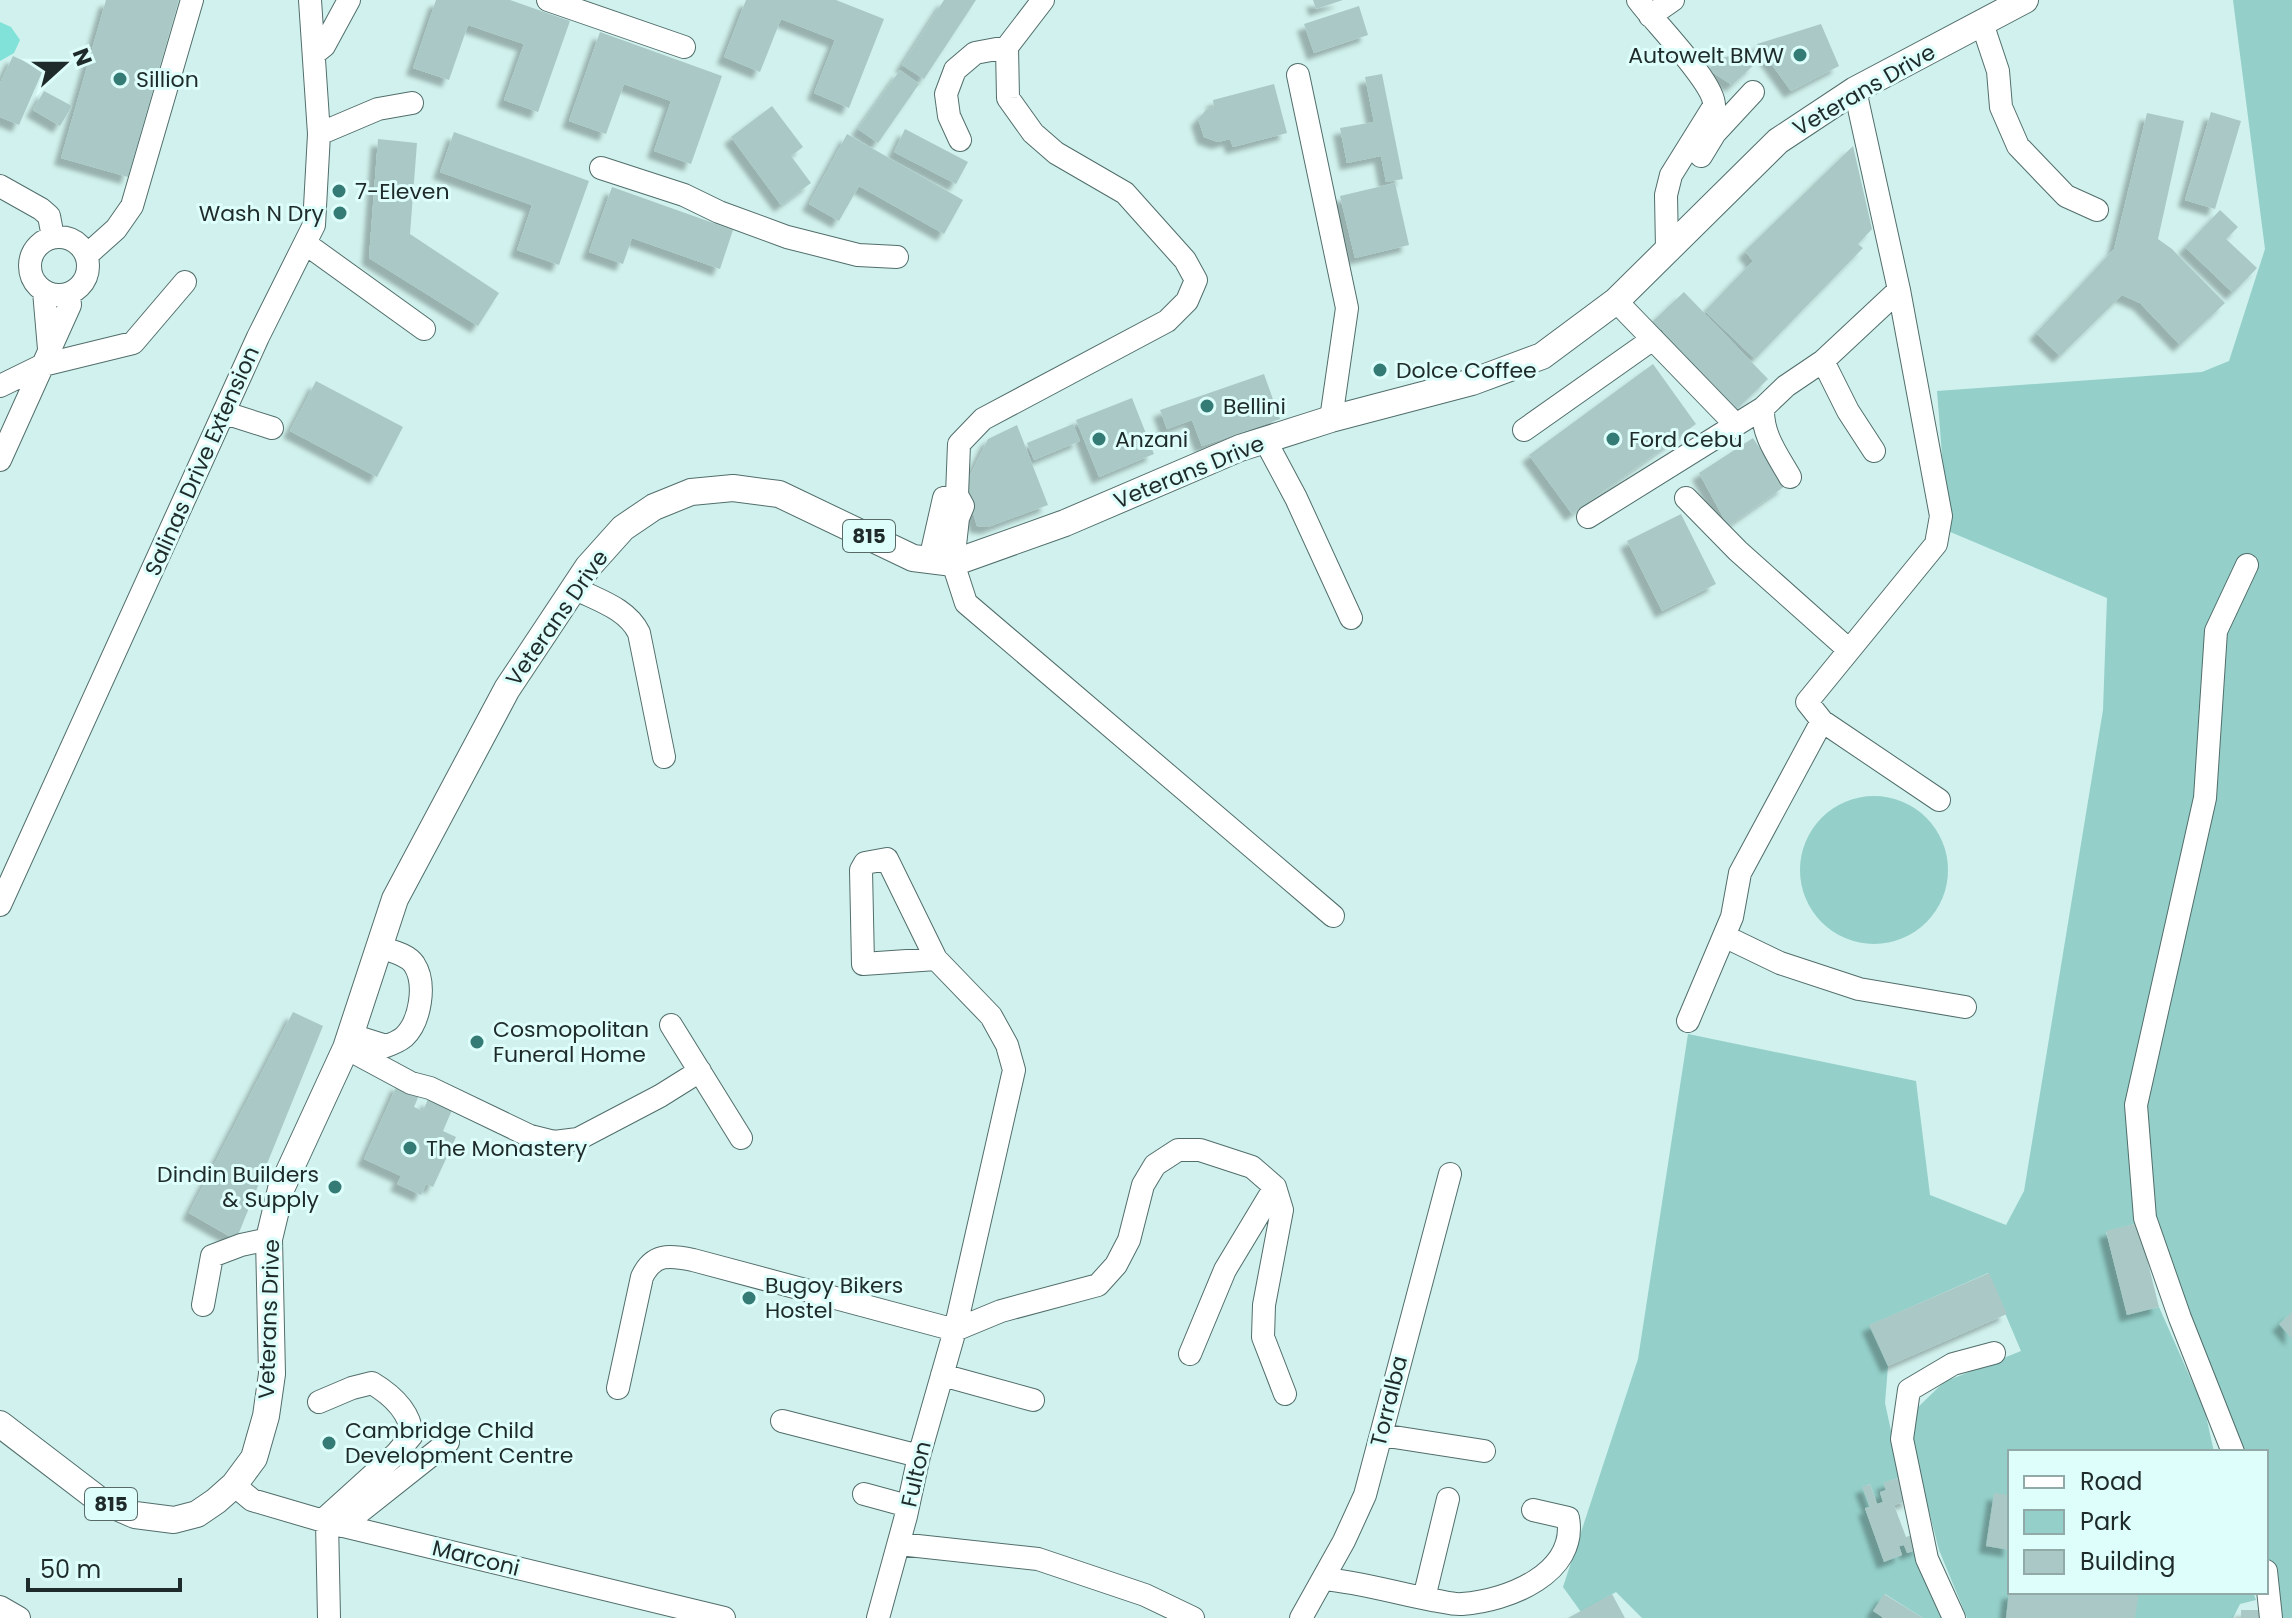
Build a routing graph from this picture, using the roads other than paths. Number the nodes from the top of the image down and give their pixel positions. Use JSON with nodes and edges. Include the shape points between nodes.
{"nodes":[{"id":1,"x":192,"y":0,"type":"edge"},
{"id":2,"x":310,"y":0,"type":"edge"},
{"id":3,"x":349,"y":0,"type":"edge"},
{"id":4,"x":548,"y":0,"type":"edge"},
{"id":5,"x":1043,"y":0,"type":"edge"},
{"id":6,"x":1673,"y":0,"type":"edge"},
{"id":7,"x":2025,"y":0,"type":"edge"},
{"id":8,"x":1644,"y":8,"type":"edge"},
{"id":9,"x":1982,"y":23,"type":"junction"},
{"id":10,"x":684,"y":47,"type":"dead end"},
{"id":11,"x":1007,"y":47,"type":"junction"},
{"id":12,"x":314,"y":54,"type":"junction"},
{"id":13,"x":1298,"y":75,"type":"dead end"},
{"id":14,"x":1855,"y":90,"type":"junction"},
{"id":15,"x":1753,"y":92,"type":"dead end"},
{"id":16,"x":412,"y":103,"type":"dead end"},
{"id":17,"x":319,"y":134,"type":"junction"},
{"id":18,"x":960,"y":140,"type":"dead end"},
{"id":19,"x":601,"y":168,"type":"dead end"},
{"id":20,"x":0,"y":186,"type":"edge"},
{"id":21,"x":2097,"y":210,"type":"dead end"},
{"id":22,"x":1687,"y":230,"type":"junction"},
{"id":23,"x":53,"y":237,"type":"junction"},
{"id":24,"x":306,"y":244,"type":"junction"},
{"id":25,"x":1667,"y":249,"type":"junction"},
{"id":26,"x":87,"y":255,"type":"junction"},
{"id":27,"x":897,"y":257,"type":"dead end"},
{"id":28,"x":185,"y":282,"type":"dead end"},
{"id":29,"x":1899,"y":290,"type":"junction"},
{"id":30,"x":44,"y":291,"type":"junction"},
{"id":31,"x":69,"y":294,"type":"junction"},
{"id":32,"x":1616,"y":301,"type":"junction"},
{"id":33,"x":424,"y":329,"type":"dead end"},
{"id":34,"x":1653,"y":339,"type":"junction"},
{"id":35,"x":46,"y":358,"type":"junction"},
{"id":36,"x":1823,"y":361,"type":"junction"},
{"id":37,"x":0,"y":386,"type":"edge"},
{"id":38,"x":1763,"y":408,"type":"junction"},
{"id":39,"x":225,"y":413,"type":"junction"},
{"id":40,"x":1331,"y":419,"type":"junction"},
{"id":41,"x":1736,"y":425,"type":"junction"},
{"id":42,"x":272,"y":428,"type":"dead end"},
{"id":43,"x":1524,"y":430,"type":"dead end"},
{"id":44,"x":1265,"y":440,"type":"junction"},
{"id":45,"x":1874,"y":451,"type":"dead end"},
{"id":46,"x":0,"y":460,"type":"edge"},
{"id":47,"x":1790,"y":477,"type":"dead end"},
{"id":48,"x":1686,"y":498,"type":"dead end"},
{"id":49,"x":1588,"y":517,"type":"dead end"},
{"id":50,"x":942,"y":561,"type":"junction"},
{"id":51,"x":2247,"y":565,"type":"dead end"},
{"id":52,"x":574,"y":588,"type":"junction"},
{"id":53,"x":1351,"y":618,"type":"dead end"},
{"id":54,"x":1849,"y":650,"type":"junction"},
{"id":55,"x":1822,"y":721,"type":"junction"},
{"id":56,"x":664,"y":757,"type":"dead end"},
{"id":57,"x":1939,"y":800,"type":"dead end"},
{"id":58,"x":0,"y":905,"type":"edge"},
{"id":59,"x":1333,"y":916,"type":"dead end"},
{"id":60,"x":1724,"y":936,"type":"junction"},
{"id":61,"x":380,"y":947,"type":"junction"},
{"id":62,"x":936,"y":959,"type":"junction"},
{"id":63,"x":1965,"y":1007,"type":"dead end"},
{"id":64,"x":1688,"y":1021,"type":"dead end"},
{"id":65,"x":671,"y":1025,"type":"dead end"},
{"id":66,"x":348,"y":1041,"type":"junction"},
{"id":67,"x":700,"y":1071,"type":"junction"},
{"id":68,"x":741,"y":1138,"type":"dead end"},
{"id":69,"x":1450,"y":1174,"type":"dead end"},
{"id":70,"x":1275,"y":1187,"type":"junction"},
{"id":71,"x":269,"y":1239,"type":"junction"},
{"id":72,"x":203,"y":1305,"type":"dead end"},
{"id":73,"x":955,"y":1330,"type":"junction"},
{"id":74,"x":1994,"y":1353,"type":"dead end"},
{"id":75,"x":1190,"y":1354,"type":"dead end"},
{"id":76,"x":942,"y":1375,"type":"junction"},
{"id":77,"x":618,"y":1388,"type":"dead end"},
{"id":78,"x":1285,"y":1394,"type":"dead end"},
{"id":79,"x":1033,"y":1400,"type":"dead end"},
{"id":80,"x":319,"y":1402,"type":"dead end"},
{"id":81,"x":782,"y":1421,"type":"dead end"},
{"id":82,"x":0,"y":1424,"type":"edge"},
{"id":83,"x":1381,"y":1435,"type":"junction"},
{"id":84,"x":448,"y":1442,"type":"dead end"},
{"id":85,"x":2232,"y":1450,"type":"edge"},
{"id":86,"x":1484,"y":1451,"type":"dead end"},
{"id":87,"x":919,"y":1456,"type":"junction"},
{"id":88,"x":234,"y":1485,"type":"junction"},
{"id":89,"x":864,"y":1494,"type":"dead end"},
{"id":90,"x":1448,"y":1499,"type":"dead end"},
{"id":91,"x":908,"y":1506,"type":"junction"},
{"id":92,"x":1533,"y":1510,"type":"dead end"},
{"id":93,"x":330,"y":1523,"type":"junction"},
{"id":94,"x":899,"y":1544,"type":"junction"},
{"id":95,"x":1323,"y":1579,"type":"junction"},
{"id":96,"x":2268,"y":1590,"type":"edge"},
{"id":97,"x":1424,"y":1598,"type":"junction"},
{"id":98,"x":0,"y":1607,"type":"edge"},
{"id":99,"x":1158,"y":1612,"type":"edge"},
{"id":100,"x":19,"y":1618,"type":"edge"},
{"id":101,"x":329,"y":1618,"type":"edge"},
{"id":102,"x":724,"y":1618,"type":"edge"},
{"id":103,"x":878,"y":1618,"type":"edge"},
{"id":104,"x":1193,"y":1618,"type":"edge"},
{"id":105,"x":1301,"y":1618,"type":"edge"},
{"id":106,"x":1954,"y":1618,"type":"edge"},
{"id":107,"x":2271,"y":1618,"type":"edge"}],
"edges":[{"from":1,"to":26,"type":"street","via":[[132,206]]},
{"from":2,"to":12,"type":"street","name":"Salinas Drive Extension"},
{"from":3,"to":12,"type":"street","via":[[324,46]]},
{"from":4,"to":10,"type":"street"},
{"from":5,"to":11,"type":"street"},
{"from":6,"to":8,"type":"street"},
{"from":7,"to":9,"type":"main road","name":"Veterans Drive"},
{"from":8,"to":25,"type":"street","via":[[1715,100],[1671,175]]},
{"from":9,"to":14,"type":"main road","name":"Veterans Drive"},
{"from":9,"to":21,"type":"street","via":[[1998,71],[2001,107],[2018,146],[2066,196]]},
{"from":11,"to":18,"type":"street","via":[[975,53],[955,70],[946,94]]},
{"from":11,"to":50,"type":"street","via":[[1008,98],[1033,133],[1056,153],[1125,193],[1185,260],[1196,280],[1187,301],[1167,321],[983,419],[959,444],[957,495],[944,498]]},
{"from":12,"to":17,"type":"street","name":"Salinas Drive Extension"},
{"from":13,"to":40,"type":"street","via":[[1347,308]]},
{"from":14,"to":22,"type":"main road","name":"Veterans Drive","via":[[1778,141]]},
{"from":14,"to":29,"type":"street"},
{"from":15,"to":22,"type":"street","via":[[1715,133],[1686,176],[1677,203]]},
{"from":16,"to":17,"type":"street","via":[[378,109]]},
{"from":17,"to":24,"type":"street","name":"Salinas Drive Extension","via":[[314,225]]},
{"from":19,"to":27,"type":"street","via":[[787,237],[858,255]]},
{"from":20,"to":23,"type":"street","via":[[49,216]]},
{"from":22,"to":25,"type":"main road","name":"Veterans Drive"},
{"from":23,"to":26,"type":"street","via":[[75,241]]},
{"from":23,"to":30,"type":"street","via":[[38,245],[30,261],[32,278]]},
{"from":24,"to":33,"type":"street"},
{"from":24,"to":39,"type":"street","name":"Salinas Drive Extension"},
{"from":25,"to":32,"type":"main road","name":"Veterans Drive"},
{"from":26,"to":31,"type":"street","via":[[88,274]]},
{"from":28,"to":35,"type":"street","via":[[133,343]]},
{"from":29,"to":36,"type":"street"},
{"from":29,"to":54,"type":"street","via":[[1941,516],[1936,544]]},
{"from":30,"to":31,"type":"street"},
{"from":30,"to":35,"type":"street"},
{"from":31,"to":35,"type":"street","via":[[70,305]]},
{"from":32,"to":34,"type":"street"},
{"from":32,"to":40,"type":"main road","name":"Veterans Drive","via":[[1542,356],[1472,382]]},
{"from":34,"to":41,"type":"street"},
{"from":34,"to":43,"type":"street"},
{"from":35,"to":37,"type":"street"},
{"from":35,"to":46,"type":"street"},
{"from":36,"to":38,"type":"street"},
{"from":36,"to":45,"type":"street"},
{"from":38,"to":41,"type":"street"},
{"from":38,"to":47,"type":"street","via":[[1767,438]]},
{"from":39,"to":42,"type":"street"},
{"from":39,"to":58,"type":"street","name":"Salinas Drive Extension"},
{"from":40,"to":44,"type":"main road","name":"Veterans Drive"},
{"from":41,"to":49,"type":"street"},
{"from":44,"to":50,"type":"main road","name":"Veterans Drive","via":[[1065,523]]},
{"from":44,"to":53,"type":"street"},
{"from":48,"to":54,"type":"street"},
{"from":50,"to":52,"type":"main road","name":"Veterans Drive","number":"815","via":[[913,558],[779,494],[733,488],[691,492],[654,507],[623,528]]},
{"from":50,"to":59,"type":"street","via":[[966,603]]},
{"from":51,"to":85,"type":"street","via":[[2216,631],[2205,798],[2136,1105],[2145,1218]]},
{"from":52,"to":56,"type":"street","via":[[634,623]]},
{"from":52,"to":61,"type":"main road","name":"Veterans Drive","number":"815","via":[[507,689],[395,899]]},
{"from":54,"to":55,"type":"street","via":[[1807,702]]},
{"from":55,"to":57,"type":"street"},
{"from":55,"to":60,"type":"street","via":[[1740,873]]},
{"from":60,"to":63,"type":"street","via":[[1780,963],[1859,989]]},
{"from":60,"to":64,"type":"street"},
{"from":61,"to":66,"type":"main road","name":"Veterans Drive","number":"815"},
{"from":61,"to":66,"type":"street","via":[[415,965],[422,993],[417,1018],[403,1039],[386,1046]]},
{"from":62,"to":62,"type":"street","name":"Fulton","via":[[863,964],[865,863],[887,859]]},
{"from":62,"to":73,"type":"street","name":"Fulton","via":[[991,1016],[1014,1070]]},
{"from":65,"to":67,"type":"street"},
{"from":66,"to":67,"type":"street","via":[[411,1083],[554,1142],[578,1139]]},
{"from":66,"to":71,"type":"main road","name":"Veterans Drive","number":"815","via":[[281,1189]]},
{"from":67,"to":68,"type":"street"},
{"from":69,"to":83,"type":"street","name":"Torralba"},
{"from":70,"to":73,"type":"street","via":[[1252,1167],[1200,1150],[1178,1150],[1155,1165],[1143,1185],[1129,1240],[1098,1285],[1001,1311]]},
{"from":70,"to":75,"type":"street","via":[[1225,1270]]},
{"from":70,"to":78,"type":"street","via":[[1282,1210],[1263,1337]]},
{"from":71,"to":72,"type":"street","via":[[212,1256]]},
{"from":71,"to":88,"type":"main road","name":"Veterans Drive","number":"815","via":[[272,1374],[254,1458]]},
{"from":73,"to":76,"type":"street","name":"Fulton"},
{"from":73,"to":77,"type":"street","via":[[669,1255],[652,1262],[642,1277]]},
{"from":74,"to":106,"type":"street","via":[[1953,1364],[1909,1390],[1902,1439],[1927,1559]]},
{"from":76,"to":79,"type":"street"},
{"from":76,"to":87,"type":"street","name":"Fulton"},
{"from":80,"to":93,"type":"street","via":[[372,1383],[391,1395],[411,1421],[412,1435]]},
{"from":81,"to":87,"type":"street"},
{"from":82,"to":88,"type":"main road","name":"Veterans Drive","number":"815","via":[[98,1499],[135,1515],[174,1520],[197,1514]]},
{"from":83,"to":86,"type":"street"},
{"from":83,"to":95,"type":"street","name":"Torralba","via":[[1365,1495]]},
{"from":84,"to":93,"type":"street"},
{"from":87,"to":91,"type":"street","name":"Fulton"},
{"from":88,"to":93,"type":"street","name":"Marconi","via":[[252,1500]]},
{"from":89,"to":91,"type":"street"},
{"from":90,"to":97,"type":"street"},
{"from":91,"to":94,"type":"street","name":"Fulton"},
{"from":92,"to":97,"type":"street","via":[[1568,1518],[1571,1530],[1562,1558],[1541,1579],[1500,1597],[1461,1604]]},
{"from":93,"to":101,"type":"street"},
{"from":93,"to":102,"type":"street","name":"Marconi"},
{"from":94,"to":99,"type":"street","via":[[1038,1559],[1145,1595]]},
{"from":94,"to":103,"type":"street","name":"Fulton"},
{"from":95,"to":97,"type":"street"},
{"from":95,"to":105,"type":"street","name":"Torralba"},
{"from":96,"to":107,"type":"street"},
{"from":98,"to":100,"type":"street"},
{"from":99,"to":104,"type":"street"}]}
